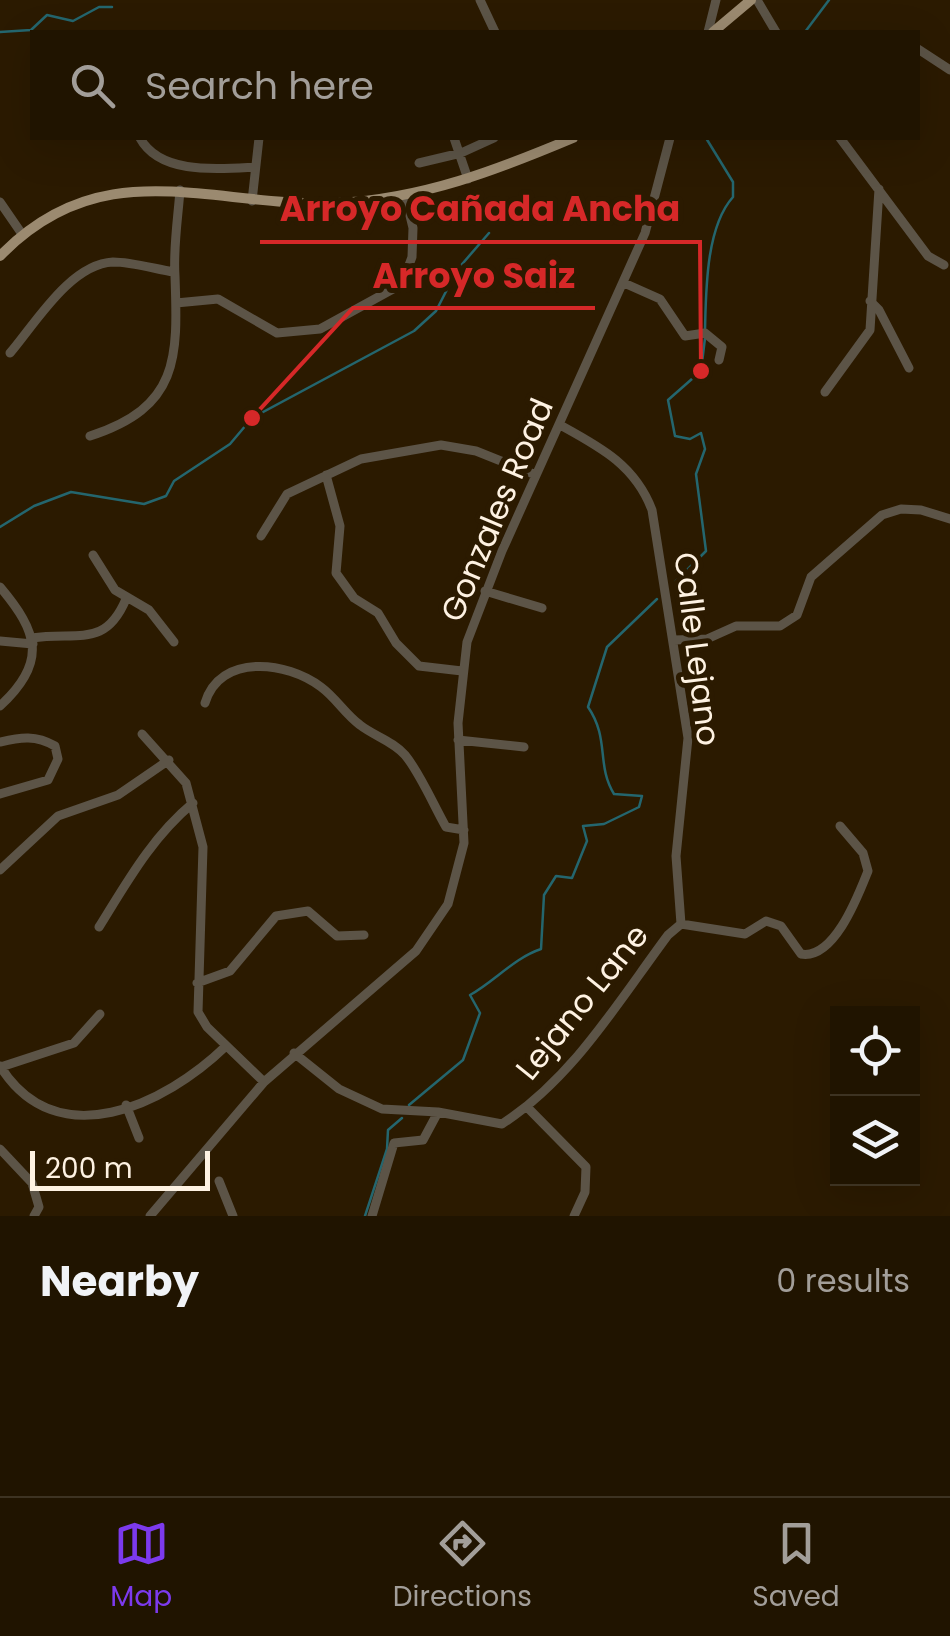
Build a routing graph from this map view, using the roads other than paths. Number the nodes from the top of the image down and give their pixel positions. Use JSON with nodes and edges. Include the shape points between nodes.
{"nodes":[{"id":1,"x":480,"y":0,"type":"edge"},
{"id":2,"x":716,"y":0,"type":"edge"},
{"id":3,"x":754,"y":0,"type":"edge"},
{"id":4,"x":494,"y":30,"type":"edge"},
{"id":5,"x":711,"y":30,"type":"edge"},
{"id":6,"x":714,"y":30,"type":"edge"},
{"id":7,"x":775,"y":30,"type":"edge"},
{"id":8,"x":920,"y":50,"type":"edge"},
{"id":9,"x":950,"y":70,"type":"edge"},
{"id":10,"x":141,"y":140,"type":"edge"},
{"id":11,"x":259,"y":140,"type":"edge"},
{"id":12,"x":455,"y":140,"type":"edge"},
{"id":13,"x":490,"y":140,"type":"edge"},
{"id":14,"x":567,"y":140,"type":"edge"},
{"id":15,"x":670,"y":140,"type":"edge"},
{"id":16,"x":842,"y":140,"type":"edge"},
{"id":17,"x":461,"y":153,"type":"junction"},
{"id":18,"x":419,"y":163,"type":"dead end"},
{"id":19,"x":255,"y":167,"type":"junction"},
{"id":20,"x":468,"y":179,"type":"junction"},
{"id":21,"x":180,"y":190,"type":"junction"},
{"id":22,"x":879,"y":190,"type":"junction"},
{"id":23,"x":404,"y":196,"type":"junction"},
{"id":24,"x":252,"y":201,"type":"junction"},
{"id":25,"x":0,"y":202,"type":"edge"},
{"id":26,"x":22,"y":234,"type":"junction"},
{"id":27,"x":0,"y":256,"type":"edge"},
{"id":28,"x":944,"y":265,"type":"dead end"},
{"id":29,"x":174,"y":272,"type":"junction"},
{"id":30,"x":624,"y":283,"type":"junction"},
{"id":31,"x":870,"y":301,"type":"junction"},
{"id":32,"x":176,"y":304,"type":"junction"},
{"id":33,"x":10,"y":353,"type":"dead end"},
{"id":34,"x":719,"y":360,"type":"dead end"},
{"id":35,"x":909,"y":368,"type":"dead end"},
{"id":36,"x":824,"y":392,"type":"dead end"},
{"id":37,"x":560,"y":425,"type":"junction"},
{"id":38,"x":90,"y":436,"type":"dead end"},
{"id":39,"x":326,"y":475,"type":"junction"},
{"id":40,"x":536,"y":475,"type":"junction"},
{"id":41,"x":950,"y":520,"type":"edge"},
{"id":42,"x":261,"y":536,"type":"dead end"},
{"id":43,"x":93,"y":555,"type":"dead end"},
{"id":44,"x":0,"y":587,"type":"edge"},
{"id":45,"x":485,"y":592,"type":"junction"},
{"id":46,"x":126,"y":599,"type":"junction"},
{"id":47,"x":542,"y":608,"type":"dead end"},
{"id":48,"x":674,"y":640,"type":"junction"},
{"id":49,"x":32,"y":641,"type":"junction"},
{"id":50,"x":0,"y":642,"type":"edge"},
{"id":51,"x":174,"y":642,"type":"dead end"},
{"id":52,"x":462,"y":672,"type":"junction"},
{"id":53,"x":205,"y":703,"type":"dead end"},
{"id":54,"x":0,"y":706,"type":"edge"},
{"id":55,"x":142,"y":734,"type":"dead end"},
{"id":56,"x":458,"y":740,"type":"junction"},
{"id":57,"x":0,"y":742,"type":"edge"},
{"id":58,"x":524,"y":747,"type":"dead end"},
{"id":59,"x":169,"y":760,"type":"junction"},
{"id":60,"x":0,"y":794,"type":"edge"},
{"id":61,"x":192,"y":802,"type":"junction"},
{"id":62,"x":840,"y":826,"type":"dead end"},
{"id":63,"x":464,"y":830,"type":"junction"},
{"id":64,"x":0,"y":870,"type":"edge"},
{"id":65,"x":680,"y":924,"type":"junction"},
{"id":66,"x":99,"y":926,"type":"dead end"},
{"id":67,"x":364,"y":936,"type":"dead end"},
{"id":68,"x":198,"y":982,"type":"junction"},
{"id":69,"x":100,"y":1014,"type":"dead end"},
{"id":70,"x":226,"y":1046,"type":"junction"},
{"id":71,"x":294,"y":1052,"type":"junction"},
{"id":72,"x":0,"y":1066,"type":"edge"},
{"id":73,"x":264,"y":1082,"type":"junction"},
{"id":74,"x":126,"y":1105,"type":"junction"},
{"id":75,"x":527,"y":1108,"type":"junction"},
{"id":76,"x":438,"y":1112,"type":"junction"},
{"id":77,"x":139,"y":1138,"type":"dead end"},
{"id":78,"x":0,"y":1149,"type":"edge"},
{"id":79,"x":219,"y":1181,"type":"dead end"},
{"id":80,"x":34,"y":1216,"type":"edge"},
{"id":81,"x":150,"y":1216,"type":"edge"},
{"id":82,"x":233,"y":1216,"type":"edge"},
{"id":83,"x":372,"y":1216,"type":"edge"},
{"id":84,"x":574,"y":1216,"type":"edge"}],
"edges":[{"from":1,"to":4,"type":"street"},
{"from":2,"to":5,"type":"street"},
{"from":3,"to":6,"type":"main road"},
{"from":3,"to":7,"type":"street"},
{"from":8,"to":9,"type":"street"},
{"from":10,"to":19,"type":"street","via":[[167,162]]},
{"from":11,"to":19,"type":"street"},
{"from":12,"to":17,"type":"street"},
{"from":13,"to":17,"type":"street"},
{"from":14,"to":20,"type":"main road"},
{"from":15,"to":30,"type":"street","name":"Gonzales Road","via":[[652,212]]},
{"from":16,"to":22,"type":"street"},
{"from":17,"to":18,"type":"street"},
{"from":17,"to":20,"type":"street"},
{"from":19,"to":24,"type":"street"},
{"from":20,"to":23,"type":"main road"},
{"from":21,"to":24,"type":"main road"},
{"from":21,"to":26,"type":"main road","via":[[88,198]]},
{"from":21,"to":29,"type":"street"},
{"from":22,"to":28,"type":"street","via":[[928,256]]},
{"from":22,"to":31,"type":"street"},
{"from":23,"to":24,"type":"main road"},
{"from":23,"to":32,"type":"street","via":[[413,228],[402,284],[347,316],[320,328],[277,333],[218,299]]},
{"from":25,"to":26,"type":"street"},
{"from":26,"to":27,"type":"main road"},
{"from":29,"to":32,"type":"street"},
{"from":29,"to":33,"type":"street","via":[[113,262],[92,266]]},
{"from":30,"to":34,"type":"street","via":[[660,300],[685,336],[705,333],[714,339],[722,347]]},
{"from":30,"to":37,"type":"street","name":"Gonzales Road"},
{"from":31,"to":35,"type":"street"},
{"from":31,"to":36,"type":"street","via":[[870,330]]},
{"from":32,"to":38,"type":"street","via":[[176,342],[160,394],[121,426]]},
{"from":37,"to":40,"type":"street","name":"Gonzales Road"},
{"from":37,"to":48,"type":"street","name":"Calle Lejano","via":[[616,457],[646,494]]},
{"from":39,"to":40,"type":"street","via":[[361,459],[441,445]]},
{"from":39,"to":42,"type":"street","via":[[286,494]]},
{"from":39,"to":52,"type":"street","via":[[340,526],[336,573],[419,666]]},
{"from":40,"to":45,"type":"street","name":"Gonzales Road"},
{"from":41,"to":48,"type":"street","via":[[901,509],[882,515],[811,577],[798,615],[780,626],[736,626],[707,639]]},
{"from":43,"to":46,"type":"street"},
{"from":44,"to":49,"type":"street","via":[[23,615]]},
{"from":45,"to":47,"type":"street"},
{"from":45,"to":52,"type":"street","name":"Gonzales Road"},
{"from":46,"to":49,"type":"street","via":[[100,633]]},
{"from":46,"to":51,"type":"street","via":[[149,610]]},
{"from":48,"to":65,"type":"street","name":"Calle Lejano","via":[[688,753],[676,856]]},
{"from":49,"to":50,"type":"street"},
{"from":49,"to":54,"type":"street","via":[[26,676]]},
{"from":52,"to":56,"type":"street","name":"Gonzales Road"},
{"from":53,"to":63,"type":"street","via":[[228,670],[276,668],[310,682],[406,756],[446,827]]},
{"from":55,"to":59,"type":"street"},
{"from":56,"to":58,"type":"street"},
{"from":56,"to":63,"type":"street","name":"Gonzales Road"},
{"from":57,"to":60,"type":"street","via":[[44,740],[55,746],[58,759],[48,780]]},
{"from":59,"to":61,"type":"street"},
{"from":59,"to":64,"type":"street","via":[[118,794],[58,816]]},
{"from":61,"to":66,"type":"street","via":[[168,824]]},
{"from":61,"to":68,"type":"street","via":[[206,868]]},
{"from":62,"to":65,"type":"street","name":"Lejano Lane","via":[[868,871],[828,946],[802,954],[782,926],[766,921],[745,934]]},
{"from":63,"to":71,"type":"street","name":"Gonzales Road","via":[[456,882],[429,936]]},
{"from":65,"to":75,"type":"street","name":"Lejano Lane","via":[[578,1058]]},
{"from":67,"to":68,"type":"street","via":[[337,936],[308,911],[276,916],[230,971]]},
{"from":68,"to":70,"type":"street","via":[[201,1020]]},
{"from":69,"to":72,"type":"street","via":[[74,1043]]},
{"from":70,"to":73,"type":"street"},
{"from":70,"to":74,"type":"street","via":[[188,1081]]},
{"from":71,"to":73,"type":"street","name":"Gonzales Road"},
{"from":71,"to":76,"type":"street","name":"Lejano Lane","via":[[357,1100],[382,1109]]},
{"from":72,"to":74,"type":"street","via":[[22,1096],[54,1113],[85,1117]]},
{"from":73,"to":81,"type":"street","name":"Gonzales Road"},
{"from":74,"to":77,"type":"street"},
{"from":75,"to":76,"type":"street","name":"Lejano Lane","via":[[502,1124]]},
{"from":75,"to":84,"type":"street","via":[[586,1167]]},
{"from":76,"to":83,"type":"street","via":[[422,1140],[394,1143]]},
{"from":78,"to":80,"type":"street","via":[[32,1183]]},
{"from":79,"to":82,"type":"street"}]}
